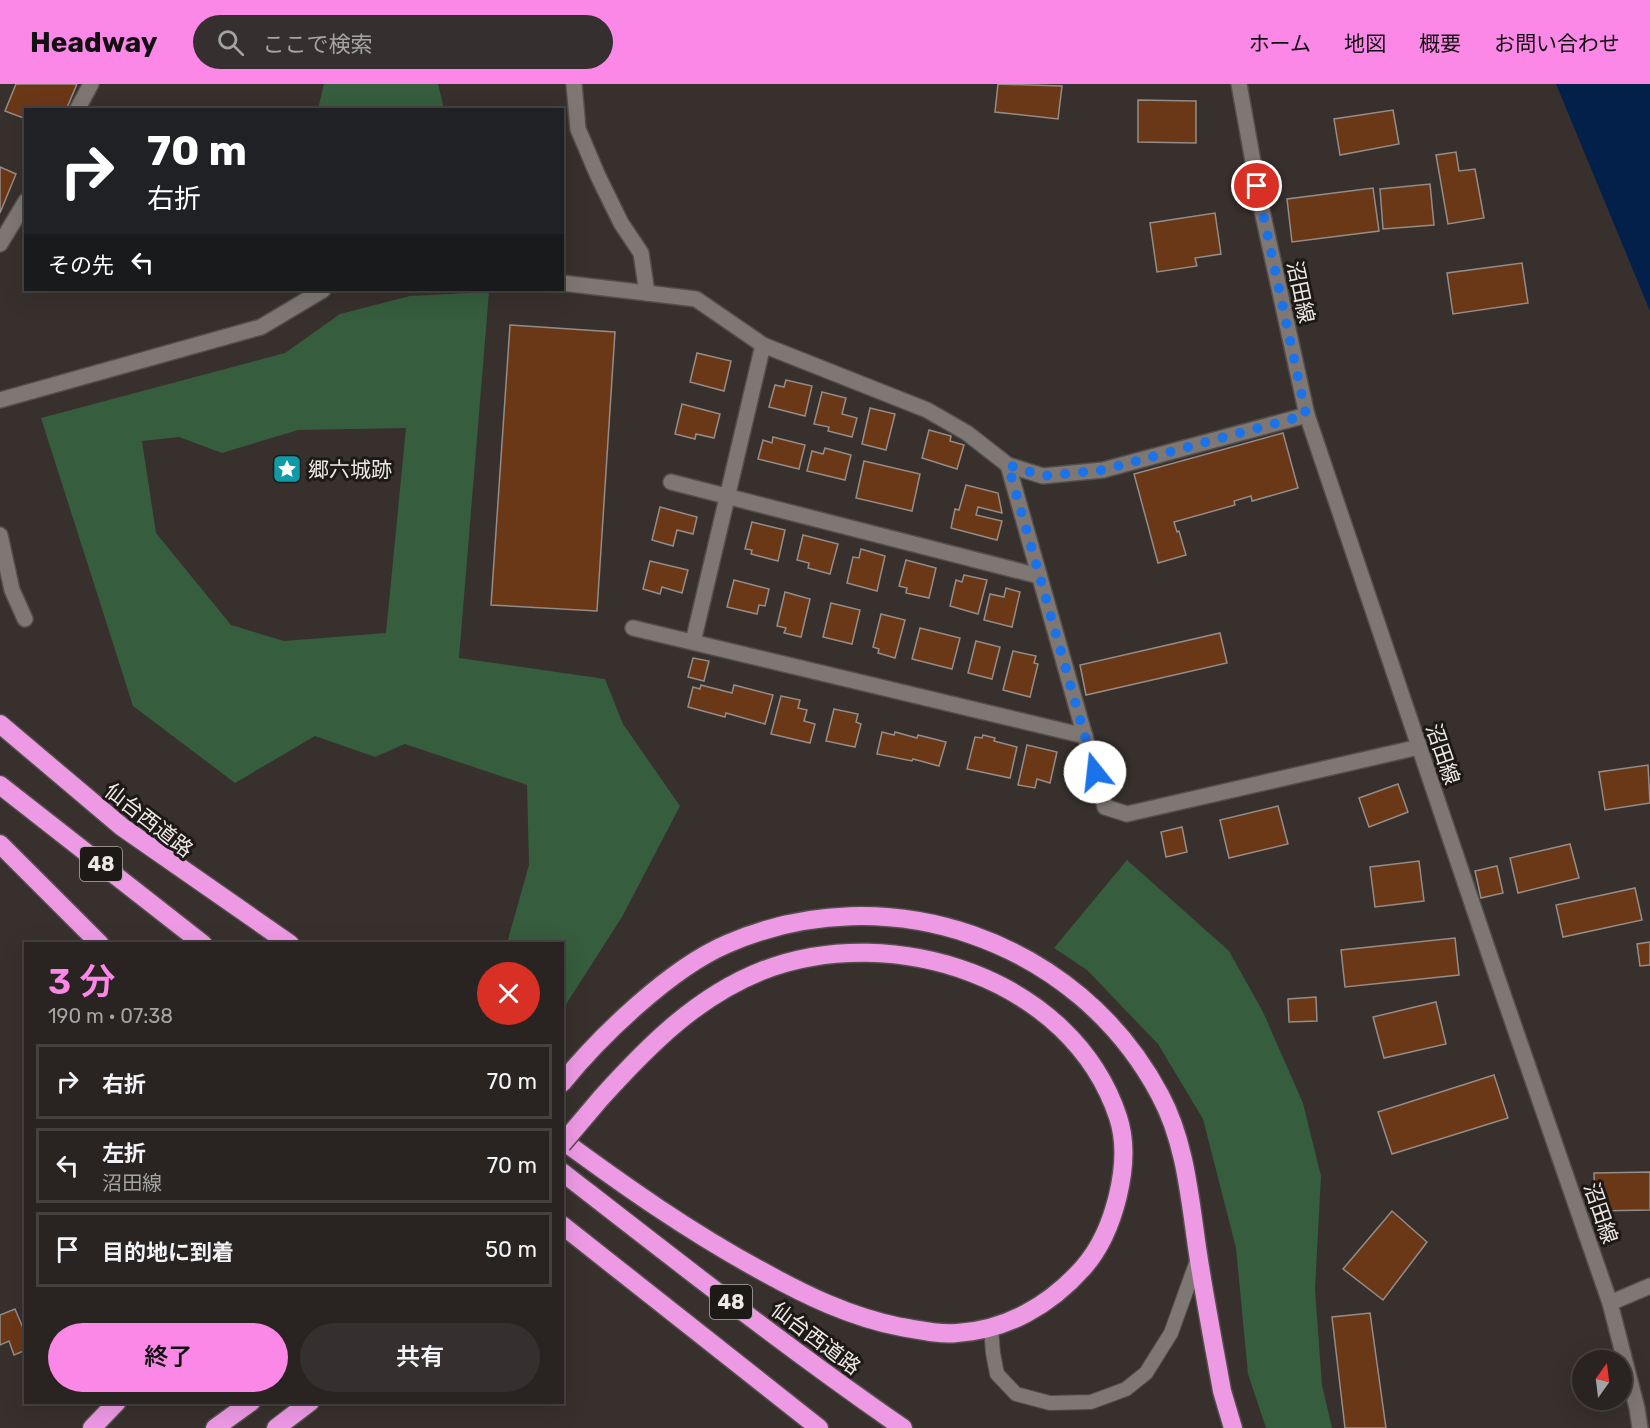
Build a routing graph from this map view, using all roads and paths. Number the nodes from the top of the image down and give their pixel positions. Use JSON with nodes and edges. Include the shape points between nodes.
{"nodes":[{"id":1,"x":91,"y":84,"type":"edge"},
{"id":2,"x":574,"y":84,"type":"edge"},
{"id":3,"x":1239,"y":84,"type":"edge"},
{"id":4,"x":78,"y":108,"type":"edge"},
{"id":5,"x":24,"y":204,"type":"edge"},
{"id":6,"x":0,"y":244,"type":"edge"},
{"id":7,"x":564,"y":283,"type":"edge"},
{"id":8,"x":321,"y":291,"type":"edge"},
{"id":9,"x":647,"y":293,"type":"junction"},
{"id":10,"x":763,"y":345,"type":"junction"},
{"id":11,"x":0,"y":400,"type":"edge"},
{"id":12,"x":1306,"y":415,"type":"junction"},
{"id":13,"x":1008,"y":465,"type":"junction"},
{"id":14,"x":671,"y":482,"type":"dead end"},
{"id":15,"x":727,"y":496,"type":"junction"},
{"id":16,"x":0,"y":535,"type":"edge"},
{"id":17,"x":1039,"y":576,"type":"junction"},
{"id":18,"x":25,"y":619,"type":"dead end"},
{"id":19,"x":633,"y":628,"type":"dead end"},
{"id":20,"x":693,"y":642,"type":"junction"},
{"id":21,"x":0,"y":724,"type":"edge"},
{"id":22,"x":0,"y":732,"type":"edge"},
{"id":23,"x":1085,"y":736,"type":"junction"},
{"id":24,"x":1419,"y":747,"type":"junction"},
{"id":25,"x":0,"y":786,"type":"edge"},
{"id":26,"x":122,"y":827,"type":"junction"},
{"id":27,"x":0,"y":844,"type":"edge"},
{"id":28,"x":98,"y":942,"type":"edge"},
{"id":29,"x":200,"y":942,"type":"edge"},
{"id":30,"x":268,"y":942,"type":"edge"},
{"id":31,"x":287,"y":942,"type":"edge"},
{"id":32,"x":566,"y":1078,"type":"edge"},
{"id":33,"x":564,"y":1140,"type":"edge"},
{"id":34,"x":564,"y":1143,"type":"edge"},
{"id":35,"x":564,"y":1174,"type":"edge"},
{"id":36,"x":564,"y":1227,"type":"edge"},
{"id":37,"x":1198,"y":1256,"type":"junction"},
{"id":38,"x":1650,"y":1286,"type":"edge"},
{"id":39,"x":1610,"y":1303,"type":"junction"},
{"id":40,"x":991,"y":1328,"type":"junction"},
{"id":41,"x":115,"y":1404,"type":"edge"},
{"id":42,"x":248,"y":1404,"type":"edge"},
{"id":43,"x":307,"y":1404,"type":"edge"},
{"id":44,"x":92,"y":1428,"type":"edge"},
{"id":45,"x":215,"y":1428,"type":"edge"},
{"id":46,"x":276,"y":1428,"type":"edge"},
{"id":47,"x":819,"y":1428,"type":"edge"},
{"id":48,"x":903,"y":1428,"type":"edge"},
{"id":49,"x":1233,"y":1428,"type":"edge"},
{"id":50,"x":1640,"y":1428,"type":"edge"}],
"edges":[{"from":1,"to":4,"type":"street"},
{"from":2,"to":9,"type":"street","via":[[578,129],[621,223],[640,253]]},
{"from":3,"to":12,"type":"street","name":"沼田線"},
{"from":5,"to":6,"type":"street"},
{"from":7,"to":9,"type":"street"},
{"from":8,"to":11,"type":"street","via":[[261,327]]},
{"from":9,"to":10,"type":"street","via":[[696,299]]},
{"from":10,"to":13,"type":"street","via":[[927,410],[968,433]]},
{"from":10,"to":15,"type":"street"},
{"from":12,"to":13,"type":"street","via":[[1103,470],[1043,476]]},
{"from":12,"to":24,"type":"street","name":"沼田線"},
{"from":13,"to":17,"type":"street"},
{"from":14,"to":15,"type":"street"},
{"from":15,"to":17,"type":"street"},
{"from":15,"to":20,"type":"street"},
{"from":16,"to":18,"type":"street","via":[[12,590]]},
{"from":17,"to":23,"type":"street"},
{"from":19,"to":20,"type":"street"},
{"from":20,"to":23,"type":"street"},
{"from":21,"to":26,"type":"highway"},
{"from":22,"to":26,"type":"highway","name":"仙台西道路","number":"48"},
{"from":23,"to":24,"type":"street","via":[[1105,807],[1126,814]]},
{"from":24,"to":39,"type":"street","name":"沼田線"},
{"from":25,"to":29,"type":"highway","number":"48"},
{"from":26,"to":30,"type":"highway","name":"仙台西道路","number":"48"},
{"from":26,"to":31,"type":"highway"},
{"from":27,"to":28,"type":"highway"},
{"from":32,"to":37,"type":"highway","via":[[641,1002],[726,944],[821,917],[876,915],[930,922],[984,938],[1030,961],[1071,988],[1136,1055],[1161,1096],[1180,1145]]},
{"from":33,"to":40,"type":"highway","bridge":true,"via":[[638,1056],[668,1029],[721,991],[764,970],[813,956],[864,952],[912,956],[1001,985],[1044,1013],[1077,1046],[1102,1080],[1119,1120],[1123,1159],[1116,1203],[1087,1263],[1063,1290],[1032,1311]]},
{"from":34,"to":40,"type":"highway","via":[[744,1262],[836,1308],[917,1330],[954,1334]]},
{"from":35,"to":48,"type":"highway","name":"仙台西道路","number":"48","via":[[720,1295]]},
{"from":36,"to":47,"type":"highway","number":"48"},
{"from":37,"to":40,"type":"lane","via":[[1171,1333],[1146,1373],[1126,1389],[1091,1402],[1050,1403],[1016,1394],[997,1374]]},
{"from":37,"to":49,"type":"highway","via":[[1222,1391]]},
{"from":38,"to":39,"type":"street"},
{"from":39,"to":50,"type":"street","name":"沼田線"},
{"from":41,"to":44,"type":"highway"},
{"from":42,"to":45,"type":"highway"},
{"from":43,"to":46,"type":"highway"}]}
